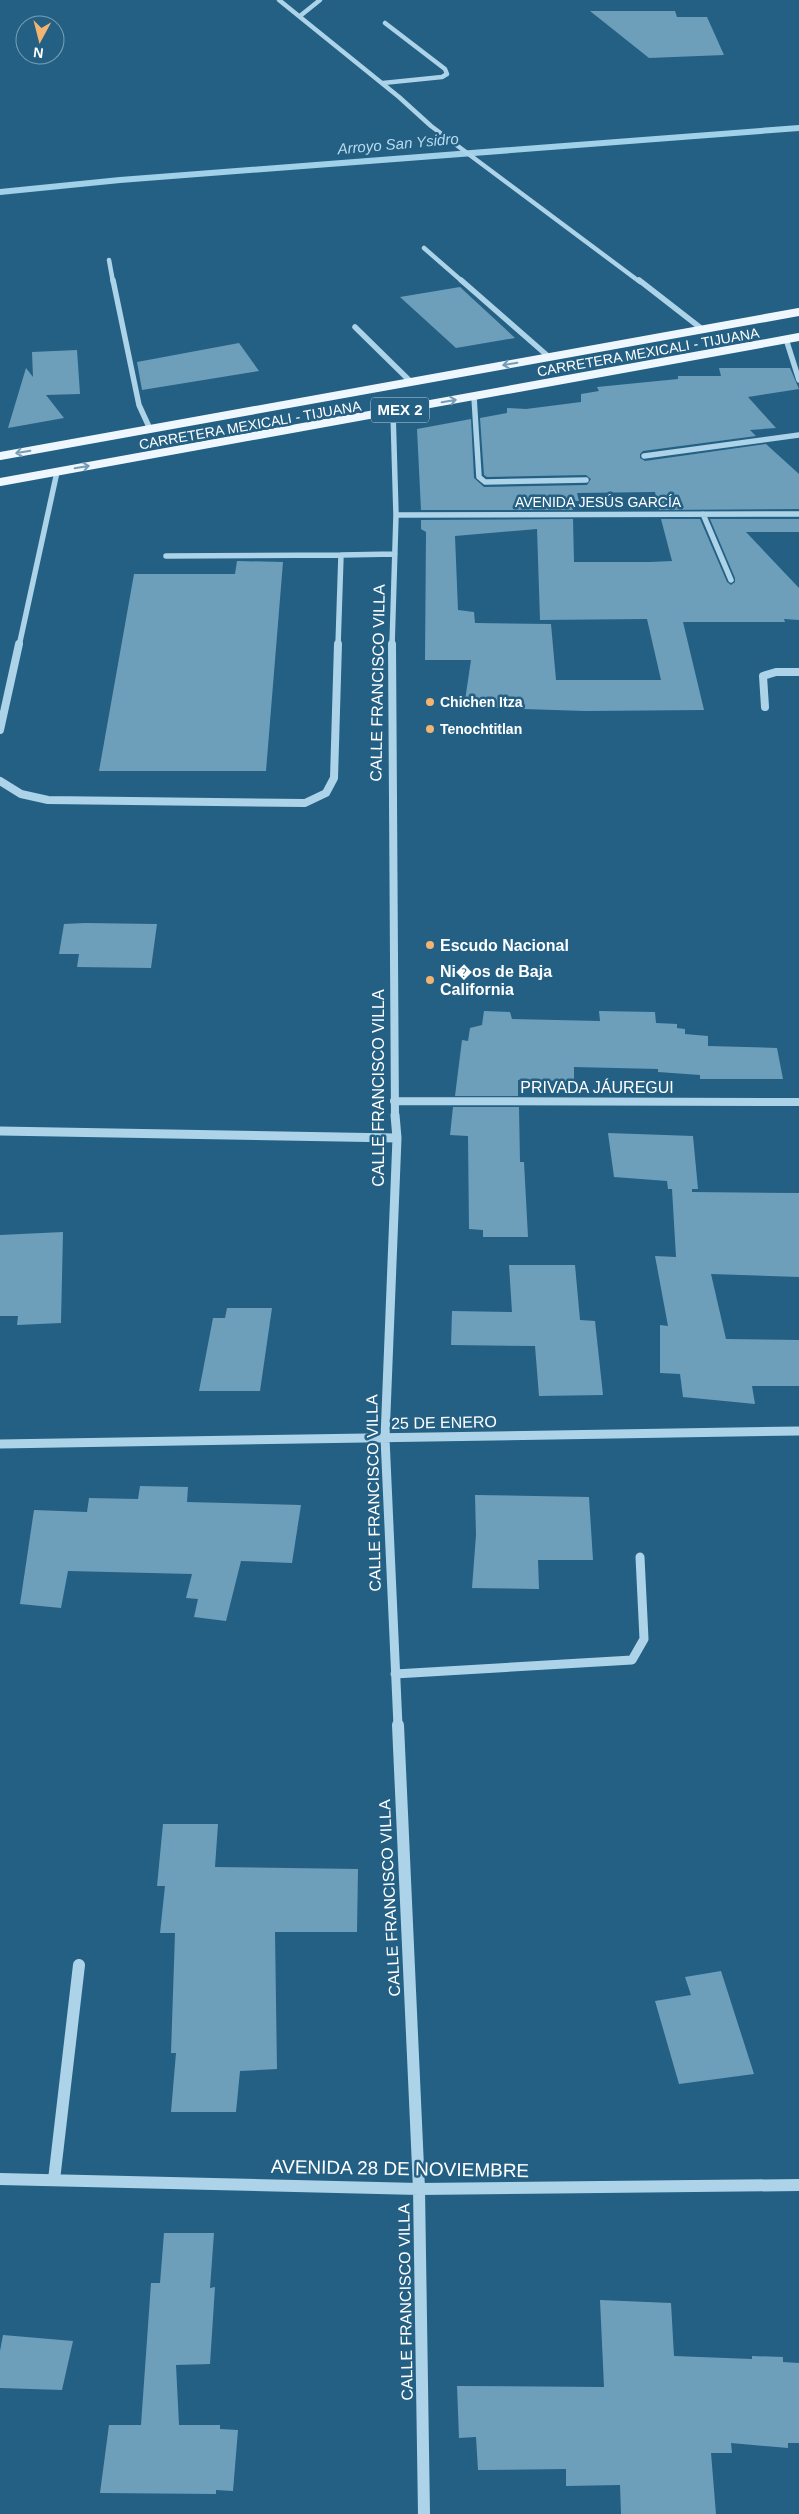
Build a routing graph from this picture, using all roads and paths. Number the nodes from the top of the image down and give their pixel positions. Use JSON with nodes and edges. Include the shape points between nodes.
{"nodes":[{"id":1,"x":279,"y":0,"type":"edge"},
{"id":2,"x":320,"y":0,"type":"edge"},
{"id":3,"x":300,"y":16,"type":"junction"},
{"id":4,"x":385,"y":23,"type":"dead end"},
{"id":5,"x":383,"y":83,"type":"junction"},
{"id":6,"x":424,"y":248,"type":"dead end"},
{"id":7,"x":109,"y":260,"type":"dead end"},
{"id":8,"x":799,"y":312,"type":"edge"},
{"id":9,"x":355,"y":327,"type":"dead end"},
{"id":10,"x":702,"y":329,"type":"junction"},
{"id":11,"x":799,"y":337,"type":"edge"},
{"id":12,"x":786,"y":339,"type":"junction"},
{"id":13,"x":549,"y":357,"type":"junction"},
{"id":14,"x":799,"y":380,"type":"edge"},
{"id":15,"x":411,"y":382,"type":"junction"},
{"id":16,"x":474,"y":397,"type":"junction"},
{"id":17,"x":393,"y":412,"type":"junction"},
{"id":18,"x":150,"y":429,"type":"junction"},
{"id":19,"x":799,"y":435,"type":"edge"},
{"id":20,"x":0,"y":456,"type":"edge"},
{"id":21,"x":644,"y":456,"type":"dead end"},
{"id":22,"x":57,"y":472,"type":"junction"},
{"id":23,"x":586,"y":480,"type":"dead end"},
{"id":24,"x":0,"y":482,"type":"edge"},
{"id":25,"x":396,"y":514,"type":"junction"},
{"id":26,"x":703,"y":514,"type":"junction"},
{"id":27,"x":799,"y":514,"type":"edge"},
{"id":28,"x":395,"y":554,"type":"junction"},
{"id":29,"x":341,"y":555,"type":"junction"},
{"id":30,"x":166,"y":556,"type":"dead end"},
{"id":31,"x":731,"y":580,"type":"dead end"},
{"id":32,"x":799,"y":672,"type":"edge"},
{"id":33,"x":765,"y":707,"type":"dead end"},
{"id":34,"x":0,"y":730,"type":"edge"},
{"id":35,"x":0,"y":781,"type":"edge"},
{"id":36,"x":394,"y":1101,"type":"junction"},
{"id":37,"x":799,"y":1102,"type":"edge"},
{"id":38,"x":0,"y":1131,"type":"edge"},
{"id":39,"x":397,"y":1138,"type":"junction"},
{"id":40,"x":799,"y":1431,"type":"edge"},
{"id":41,"x":385,"y":1438,"type":"junction"},
{"id":42,"x":0,"y":1444,"type":"edge"},
{"id":43,"x":640,"y":1557,"type":"dead end"},
{"id":44,"x":396,"y":1674,"type":"junction"},
{"id":45,"x":79,"y":1965,"type":"dead end"},
{"id":46,"x":0,"y":2179,"type":"edge"},
{"id":47,"x":54,"y":2180,"type":"junction"},
{"id":48,"x":799,"y":2185,"type":"edge"},
{"id":49,"x":419,"y":2189,"type":"junction"},
{"id":50,"x":424,"y":2514,"type":"edge"}],
"edges":[{"from":1,"to":3,"type":"street"},
{"from":2,"to":3,"type":"street"},
{"from":3,"to":5,"type":"street"},
{"from":4,"to":5,"type":"street","via":[[445,69],[447,74]]},
{"from":5,"to":10,"type":"street","via":[[431,126]]},
{"from":6,"to":13,"type":"street"},
{"from":7,"to":18,"type":"street","via":[[140,405]]},
{"from":8,"to":10,"type":"main road","name":"CARRETERA MEXICALI - TIJUANA","number":"MEX 2"},
{"from":9,"to":15,"type":"street"},
{"from":10,"to":13,"type":"main road","name":"CARRETERA MEXICALI - TIJUANA","number":"MEX 2"},
{"from":11,"to":12,"type":"main road","name":"CARRETERA MEXICALI - TIJUANA","number":"MEX 2"},
{"from":12,"to":14,"type":"street"},
{"from":12,"to":16,"type":"main road","name":"CARRETERA MEXICALI - TIJUANA","number":"MEX 2"},
{"from":13,"to":15,"type":"main road","name":"CARRETERA MEXICALI - TIJUANA","number":"MEX 2","one_way":true},
{"from":15,"to":18,"type":"main road","name":"CARRETERA MEXICALI - TIJUANA","number":"MEX 2"},
{"from":17,"to":16,"type":"main road","name":"CARRETERA MEXICALI - TIJUANA","number":"MEX 2","one_way":true},
{"from":16,"to":23,"type":"street","via":[[479,477],[485,482]]},
{"from":22,"to":17,"type":"main road","name":"CARRETERA MEXICALI - TIJUANA","number":"MEX 2","one_way":true},
{"from":17,"to":25,"type":"street","name":"CALLE FRANCISCO VILLA"},
{"from":18,"to":20,"type":"main road","name":"CARRETERA MEXICALI - TIJUANA","number":"MEX 2","one_way":true},
{"from":19,"to":21,"type":"street"},
{"from":22,"to":24,"type":"main road","name":"CARRETERA MEXICALI - TIJUANA","number":"MEX 2"},
{"from":22,"to":34,"type":"street"},
{"from":25,"to":26,"type":"street","name":"AVENIDA JESÚS GARCÍA"},
{"from":25,"to":28,"type":"street","name":"CALLE FRANCISCO VILLA"},
{"from":26,"to":27,"type":"street","name":"AVENIDA JESÚS GARCÍA"},
{"from":26,"to":31,"type":"street"},
{"from":28,"to":29,"type":"street"},
{"from":28,"to":36,"type":"street","name":"CALLE FRANCISCO VILLA","via":[[391,677]]},
{"from":29,"to":30,"type":"street"},
{"from":29,"to":35,"type":"street","via":[[334,778],[326,793],[305,803],[48,800],[21,794]]},
{"from":32,"to":33,"type":"street","via":[[762,676]]},
{"from":36,"to":37,"type":"street","name":"PRIVADA JÁUREGUI"},
{"from":36,"to":39,"type":"street","name":"CALLE FRANCISCO VILLA"},
{"from":38,"to":39,"type":"street"},
{"from":39,"to":41,"type":"street","name":"CALLE FRANCISCO VILLA"},
{"from":40,"to":41,"type":"street","name":"25 DE ENERO"},
{"from":41,"to":42,"type":"street","name":"25 DE ENERO"},
{"from":41,"to":44,"type":"street","name":"CALLE FRANCISCO VILLA"},
{"from":43,"to":44,"type":"street","via":[[644,1639],[632,1660]]},
{"from":44,"to":49,"type":"street","name":"CALLE FRANCISCO VILLA"},
{"from":45,"to":47,"type":"street"},
{"from":46,"to":47,"type":"street","name":"AVENIDA 28 DE NOVIEMBRE"},
{"from":47,"to":49,"type":"street","name":"AVENIDA 28 DE NOVIEMBRE"},
{"from":48,"to":49,"type":"street","name":"AVENIDA 28 DE NOVIEMBRE"},
{"from":49,"to":50,"type":"street","name":"CALLE FRANCISCO VILLA"}]}
